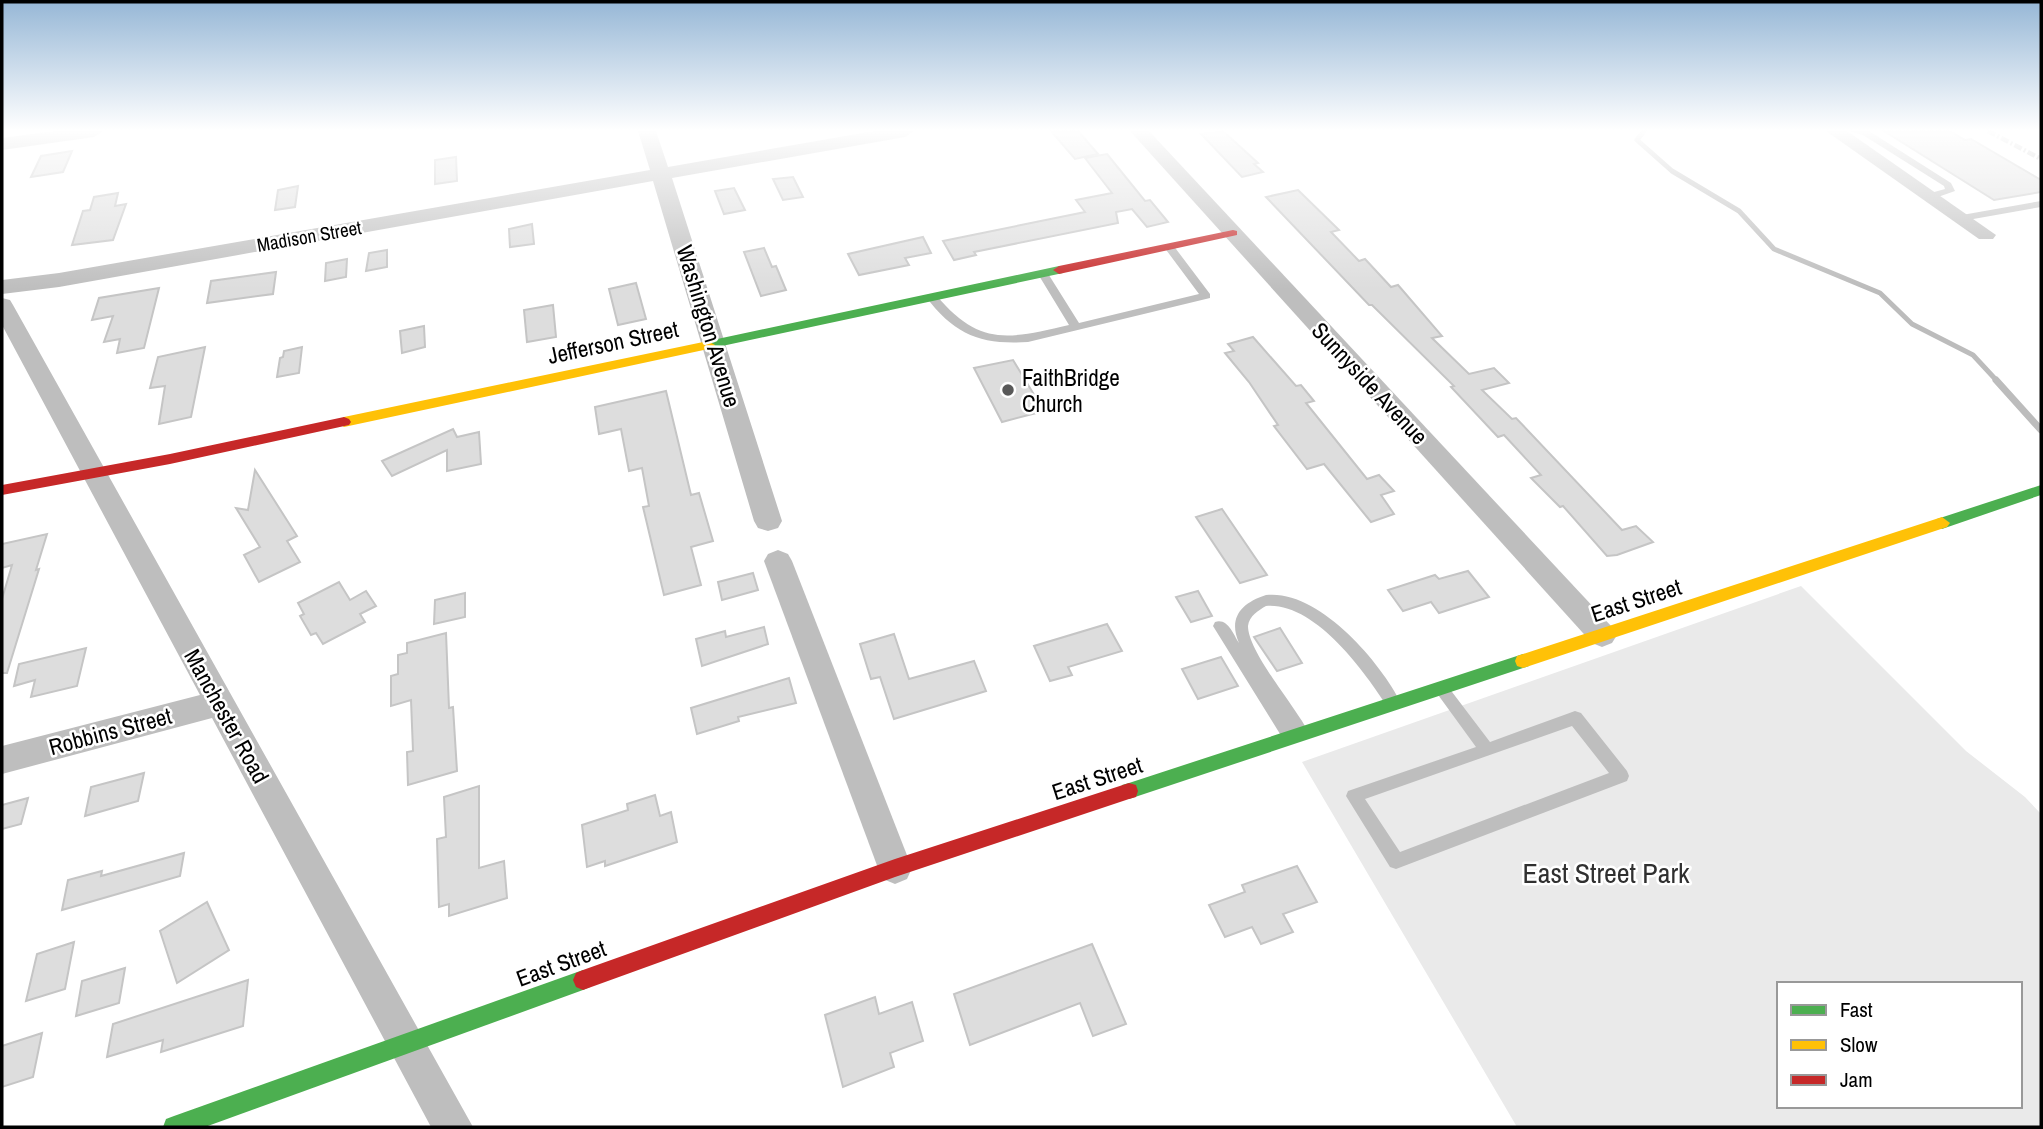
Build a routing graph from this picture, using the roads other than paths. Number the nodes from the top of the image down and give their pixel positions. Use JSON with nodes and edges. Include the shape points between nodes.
{"nodes":[{"id":1,"x":606,"y":184,"type":"edge"},
{"id":2,"x":664,"y":184,"type":"edge"},
{"id":3,"x":1188,"y":184,"type":"edge"},
{"id":4,"x":1913,"y":184,"type":"edge"},
{"id":5,"x":1946,"y":184,"type":"edge"},
{"id":6,"x":1931,"y":196,"type":"junction"},
{"id":7,"x":2041,"y":204,"type":"edge"},
{"id":8,"x":1962,"y":218,"type":"junction"},
{"id":9,"x":1233,"y":233,"type":"junction"},
{"id":10,"x":1986,"y":234,"type":"dead end"},
{"id":11,"x":1169,"y":247,"type":"junction"},
{"id":12,"x":1043,"y":274,"type":"junction"},
{"id":13,"x":2,"y":288,"type":"edge"},
{"id":14,"x":932,"y":297,"type":"junction"},
{"id":15,"x":2,"y":305,"type":"edge"},
{"id":16,"x":1076,"y":327,"type":"junction"},
{"id":17,"x":715,"y":343,"type":"junction"},
{"id":18,"x":93,"y":473,"type":"junction"},
{"id":19,"x":2,"y":490,"type":"edge"},
{"id":20,"x":2041,"y":491,"type":"edge"},
{"id":21,"x":768,"y":521,"type":"dead end"},
{"id":22,"x":778,"y":561,"type":"dead end"},
{"id":23,"x":1220,"y":626,"type":"dead end"},
{"id":24,"x":1602,"y":635,"type":"junction"},
{"id":25,"x":1441,"y":688,"type":"junction"},
{"id":26,"x":219,"y":702,"type":"junction"},
{"id":27,"x":1394,"y":704,"type":"junction"},
{"id":28,"x":1297,"y":736,"type":"junction"},
{"id":29,"x":1486,"y":750,"type":"junction"},
{"id":30,"x":2,"y":760,"type":"edge"},
{"id":31,"x":895,"y":868,"type":"junction"},
{"id":32,"x":406,"y":1042,"type":"junction"},
{"id":33,"x":174,"y":1127,"type":"edge"},
{"id":34,"x":453,"y":1127,"type":"edge"}],
"edges":[{"from":1,"to":13,"type":"street","name":"Madison Street"},
{"from":2,"to":17,"type":"street","name":"Washington Avenue"},
{"from":3,"to":9,"type":"street","name":"Sunnyside Avenue"},
{"from":4,"to":6,"type":"street"},
{"from":5,"to":6,"type":"lane","via":[[1950,191]]},
{"from":6,"to":8,"type":"street"},
{"from":7,"to":8,"type":"lane"},
{"from":8,"to":10,"type":"street"},
{"from":9,"to":11,"type":"street","name":"Jefferson Street"},
{"from":9,"to":24,"type":"street","name":"Sunnyside Avenue"},
{"from":11,"to":12,"type":"street","name":"Jefferson Street"},
{"from":11,"to":16,"type":"lane","via":[[1206,296]]},
{"from":12,"to":14,"type":"street","name":"Jefferson Street"},
{"from":12,"to":16,"type":"lane"},
{"from":14,"to":16,"type":"lane","via":[[948,318],[975,336],[1001,341]]},
{"from":14,"to":17,"type":"street","name":"Jefferson Street"},
{"from":15,"to":18,"type":"street","name":"Manchester Road"},
{"from":17,"to":18,"type":"street","name":"Jefferson Street"},
{"from":17,"to":21,"type":"street","name":"Washington Avenue"},
{"from":18,"to":19,"type":"street","name":"Jefferson Street"},
{"from":18,"to":26,"type":"street","name":"Manchester Road"},
{"from":20,"to":24,"type":"street","name":"East Street"},
{"from":22,"to":31,"type":"street"},
{"from":23,"to":28,"type":"lane"},
{"from":24,"to":25,"type":"street","name":"East Street"},
{"from":25,"to":27,"type":"street","name":"East Street"},
{"from":25,"to":29,"type":"lane"},
{"from":26,"to":30,"type":"street","name":"Robbins Street"},
{"from":26,"to":32,"type":"street","name":"Manchester Road"},
{"from":27,"to":28,"type":"street","name":"East Street"},
{"from":27,"to":28,"type":"lane","via":[[1348,640],[1325,621],[1289,602],[1266,600],[1247,612],[1241,625],[1245,643]]},
{"from":28,"to":31,"type":"street","name":"East Street"},
{"from":29,"to":29,"type":"lane","via":[[1354,796],[1396,861],[1621,776],[1575,718]]},
{"from":31,"to":32,"type":"street","name":"East Street"},
{"from":32,"to":33,"type":"street","name":"East Street"},
{"from":32,"to":34,"type":"street","name":"Manchester Road"}]}
